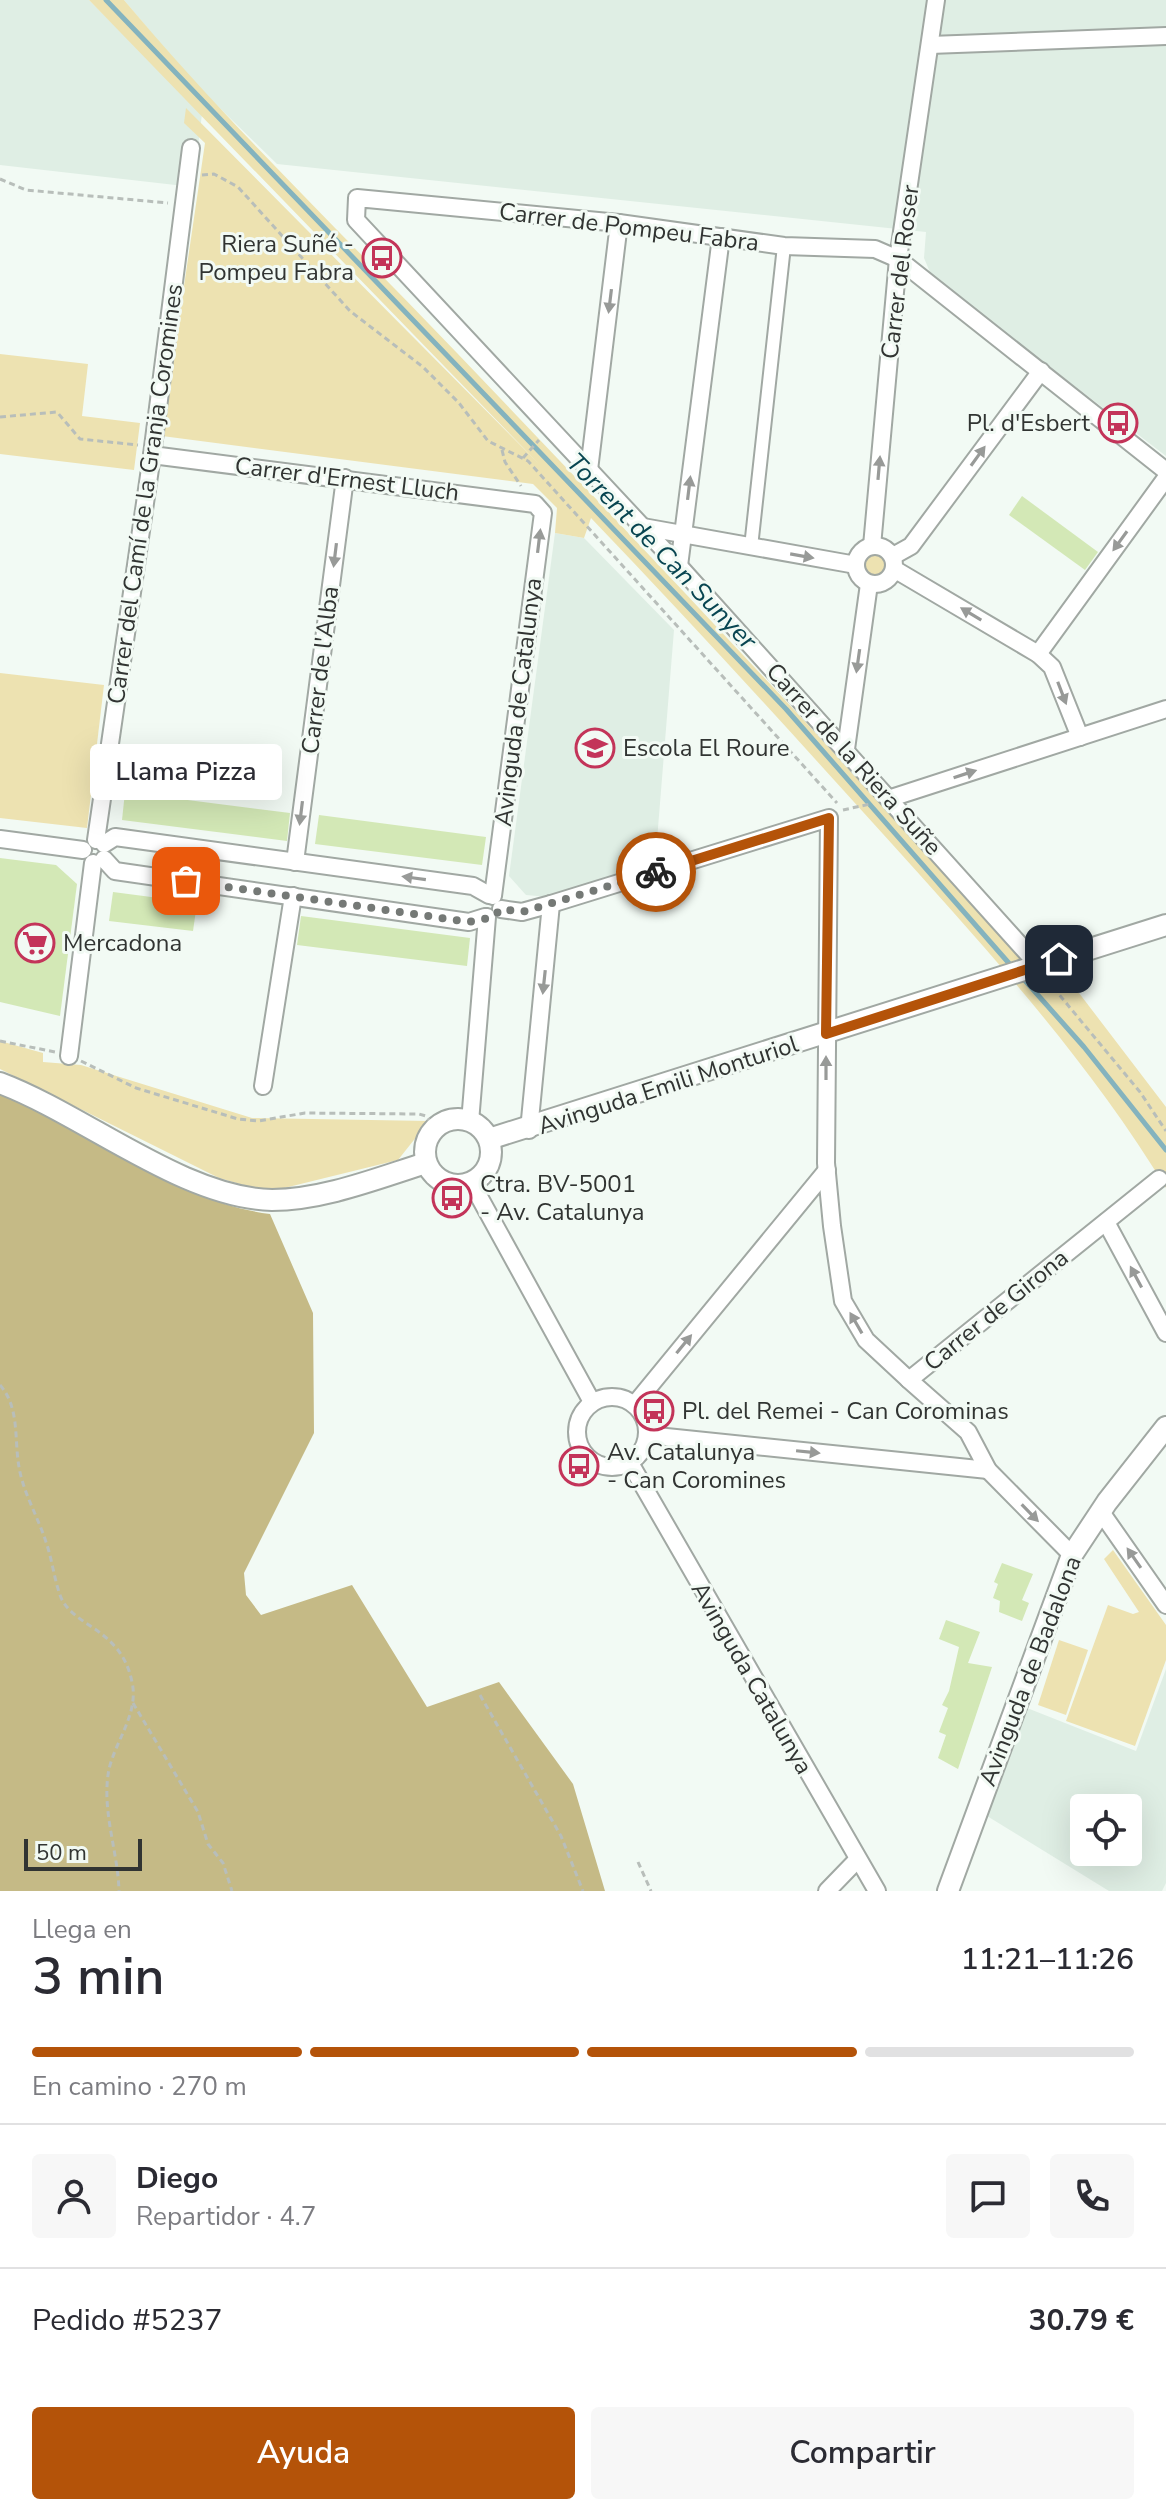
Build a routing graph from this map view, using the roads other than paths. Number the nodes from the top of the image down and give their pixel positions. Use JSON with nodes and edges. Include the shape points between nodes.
{"nodes":[{"id":1,"x":936,"y":0,"type":"edge"},
{"id":2,"x":1166,"y":36,"type":"edge"},
{"id":3,"x":930,"y":45,"type":"junction"},
{"id":4,"x":191,"y":148,"type":"dead end"},
{"id":5,"x":357,"y":198,"type":"joint"},
{"id":6,"x":619,"y":223,"type":"junction"},
{"id":7,"x":721,"y":237,"type":"junction"},
{"id":8,"x":784,"y":246,"type":"junction"},
{"id":9,"x":898,"y":259,"type":"junction"},
{"id":10,"x":1041,"y":371,"type":"junction"},
{"id":11,"x":153,"y":450,"type":"junction"},
{"id":12,"x":589,"y":470,"type":"junction"},
{"id":13,"x":1166,"y":471,"type":"edge"},
{"id":14,"x":345,"y":478,"type":"junction"},
{"id":15,"x":1166,"y":478,"type":"edge"},
{"id":16,"x":540,"y":508,"type":"joint"},
{"id":17,"x":643,"y":527,"type":"junction"},
{"id":18,"x":683,"y":536,"type":"junction"},
{"id":19,"x":872,"y":546,"type":"junction"},
{"id":20,"x":751,"y":547,"type":"junction"},
{"id":21,"x":894,"y":563,"type":"junction"},
{"id":22,"x":856,"y":565,"type":"junction"},
{"id":23,"x":679,"y":566,"type":"junction"},
{"id":24,"x":869,"y":584,"type":"junction"},
{"id":25,"x":1038,"y":654,"type":"junction"},
{"id":26,"x":1166,"y":709,"type":"edge"},
{"id":27,"x":1080,"y":737,"type":"junction"},
{"id":28,"x":846,"y":749,"type":"junction"},
{"id":29,"x":886,"y":799,"type":"junction"},
{"id":30,"x":0,"y":839,"type":"edge"},
{"id":31,"x":96,"y":851,"type":"junction"},
{"id":32,"x":295,"y":862,"type":"junction"},
{"id":33,"x":293,"y":896,"type":"junction"},
{"id":34,"x":551,"y":904,"type":"junction"},
{"id":35,"x":491,"y":907,"type":"junction"},
{"id":36,"x":1166,"y":925,"type":"edge"},
{"id":37,"x":1034,"y":966,"type":"junction"},
{"id":38,"x":826,"y":1034,"type":"junction"},
{"id":39,"x":69,"y":1056,"type":"road end"},
{"id":40,"x":0,"y":1083,"type":"edge"},
{"id":41,"x":263,"y":1086,"type":"dead end"},
{"id":42,"x":470,"y":1122,"type":"junction"},
{"id":43,"x":529,"y":1130,"type":"junction"},
{"id":44,"x":489,"y":1139,"type":"junction"},
{"id":45,"x":426,"y":1163,"type":"junction"},
{"id":46,"x":827,"y":1170,"type":"junction"},
{"id":47,"x":1159,"y":1179,"type":"dead end"},
{"id":48,"x":471,"y":1182,"type":"junction"},
{"id":49,"x":1106,"y":1222,"type":"junction"},
{"id":50,"x":1166,"y":1333,"type":"edge"},
{"id":51,"x":909,"y":1380,"type":"junction"},
{"id":52,"x":592,"y":1402,"type":"junction"},
{"id":53,"x":635,"y":1404,"type":"junction"},
{"id":54,"x":1166,"y":1427,"type":"edge"},
{"id":55,"x":647,"y":1435,"type":"junction"},
{"id":56,"x":630,"y":1463,"type":"junction"},
{"id":57,"x":988,"y":1470,"type":"junction"},
{"id":58,"x":1101,"y":1512,"type":"junction"},
{"id":59,"x":1072,"y":1555,"type":"junction"},
{"id":60,"x":1166,"y":1605,"type":"edge"},
{"id":61,"x":857,"y":1860,"type":"junction"},
{"id":62,"x":827,"y":1891,"type":"edge"},
{"id":63,"x":877,"y":1891,"type":"edge"},
{"id":64,"x":948,"y":1891,"type":"edge"}],
"edges":[{"from":1,"to":3,"type":"street","name":"Carrer del Roser"},
{"from":2,"to":3,"type":"street"},
{"from":3,"to":9,"type":"street","name":"Carrer del Roser"},
{"from":4,"to":11,"type":"street","name":"Carrer del Camí de la Granja Coromines"},
{"from":5,"to":6,"type":"street","name":"Carrer de Pompeu Fabra"},
{"from":5,"to":12,"type":"street","name":"Carrer de la Riera Suñe","via":[[356,220]]},
{"from":6,"to":7,"type":"street","name":"Carrer de Pompeu Fabra"},
{"from":6,"to":12,"type":"street","one_way":true},
{"from":7,"to":8,"type":"street","name":"Carrer de Pompeu Fabra"},
{"from":18,"to":7,"type":"street","one_way":true},
{"from":8,"to":9,"type":"street","name":"Carrer de Pompeu Fabra","via":[[875,249]]},
{"from":8,"to":20,"type":"street"},
{"from":9,"to":10,"type":"street"},
{"from":19,"to":9,"type":"street","name":"Carrer del Roser","one_way":true},
{"from":10,"to":13,"type":"street"},
{"from":21,"to":10,"type":"street","one_way":true},
{"from":11,"to":14,"type":"street","name":"Carrer d'Ernest Lluch"},
{"from":11,"to":31,"type":"street","name":"Carrer del Camí de la Granja Coromines"},
{"from":12,"to":17,"type":"street","name":"Carrer de la Riera Suñe"},
{"from":14,"to":16,"type":"street","name":"Carrer d'Ernest Lluch"},
{"from":14,"to":32,"type":"street","name":"Carrer de l'Alba","one_way":true},
{"from":15,"to":25,"type":"street","one_way":true},
{"from":35,"to":16,"type":"street","name":"Avinguda de Catalunya","one_way":true},
{"from":17,"to":18,"type":"street"},
{"from":17,"to":23,"type":"street","name":"Carrer de la Riera Suñe"},
{"from":18,"to":20,"type":"street"},
{"from":18,"to":23,"type":"street"},
{"from":19,"to":21,"type":"street","via":[[886,549]]},
{"from":19,"to":22,"type":"street","via":[[861,552]]},
{"from":20,"to":22,"type":"street","one_way":true},
{"from":21,"to":24,"type":"street","via":[[884,583]]},
{"from":25,"to":21,"type":"street","one_way":true},
{"from":22,"to":24,"type":"street","via":[[860,578]]},
{"from":23,"to":28,"type":"street","name":"Carrer de la Riera Suñe"},
{"from":24,"to":28,"type":"street","one_way":true},
{"from":25,"to":27,"type":"street","one_way":true,"via":[[1052,667]]},
{"from":26,"to":27,"type":"street"},
{"from":29,"to":27,"type":"street","one_way":true},
{"from":28,"to":29,"type":"street","name":"Carrer de la Riera Suñe"},
{"from":29,"to":37,"type":"street","name":"Carrer de la Riera Suñe"},
{"from":30,"to":31,"type":"street"},
{"from":31,"to":32,"type":"street","via":[[115,837]]},
{"from":31,"to":33,"type":"street","via":[[115,871]]},
{"from":31,"to":39,"type":"street","name":"Carrer del Camí de la Granja Coromines"},
{"from":35,"to":32,"type":"street","one_way":true,"via":[[473,886]]},
{"from":33,"to":35,"type":"street","via":[[469,922]]},
{"from":33,"to":41,"type":"street"},
{"from":34,"to":35,"type":"street","via":[[522,912]]},
{"from":34,"to":38,"type":"street","via":[[829,818]]},
{"from":34,"to":43,"type":"street","one_way":true},
{"from":35,"to":42,"type":"street","name":"Avinguda de Catalunya"},
{"from":36,"to":37,"type":"street","name":"Avinguda Emili Monturiol"},
{"from":37,"to":38,"type":"street","name":"Avinguda Emili Monturiol"},
{"from":38,"to":43,"type":"street","name":"Avinguda Emili Monturiol"},
{"from":46,"to":38,"type":"street","one_way":true},
{"from":40,"to":45,"type":"street","via":[[51,1104],[175,1172],[233,1194],[291,1199]]},
{"from":42,"to":44,"type":"street"},
{"from":42,"to":45,"type":"street","via":[[448,1120],[435,1128],[426,1145]]},
{"from":43,"to":44,"type":"street","name":"Avinguda Emili Monturiol"},
{"from":44,"to":48,"type":"street","via":[[487,1169]]},
{"from":45,"to":48,"type":"street","via":[[445,1182]]},
{"from":51,"to":46,"type":"street","one_way":true,"via":[[866,1340],[843,1301]]},
{"from":53,"to":46,"type":"street","one_way":true},
{"from":47,"to":49,"type":"street","name":"Carrer de Girona"},
{"from":48,"to":52,"type":"street"},
{"from":50,"to":49,"type":"street","one_way":true},
{"from":49,"to":51,"type":"street","name":"Carrer de Girona"},
{"from":51,"to":57,"type":"street","name":"Carrer de Girona","via":[[968,1432]]},
{"from":52,"to":53,"type":"street","via":[[616,1396]]},
{"from":52,"to":56,"type":"street","via":[[576,1428],[581,1449],[609,1468]]},
{"from":53,"to":55,"type":"street"},
{"from":54,"to":58,"type":"street","name":"Avinguda de Badalona"},
{"from":55,"to":56,"type":"street"},
{"from":55,"to":57,"type":"street","one_way":true},
{"from":56,"to":61,"type":"street","name":"Avinguda Catalunya"},
{"from":57,"to":59,"type":"street","name":"Carrer de Girona","one_way":true},
{"from":58,"to":59,"type":"street","name":"Avinguda de Badalona"},
{"from":60,"to":58,"type":"street","one_way":true},
{"from":59,"to":64,"type":"street","name":"Avinguda de Badalona"},
{"from":61,"to":62,"type":"street"},
{"from":61,"to":63,"type":"street","name":"Avinguda Catalunya"}]}
